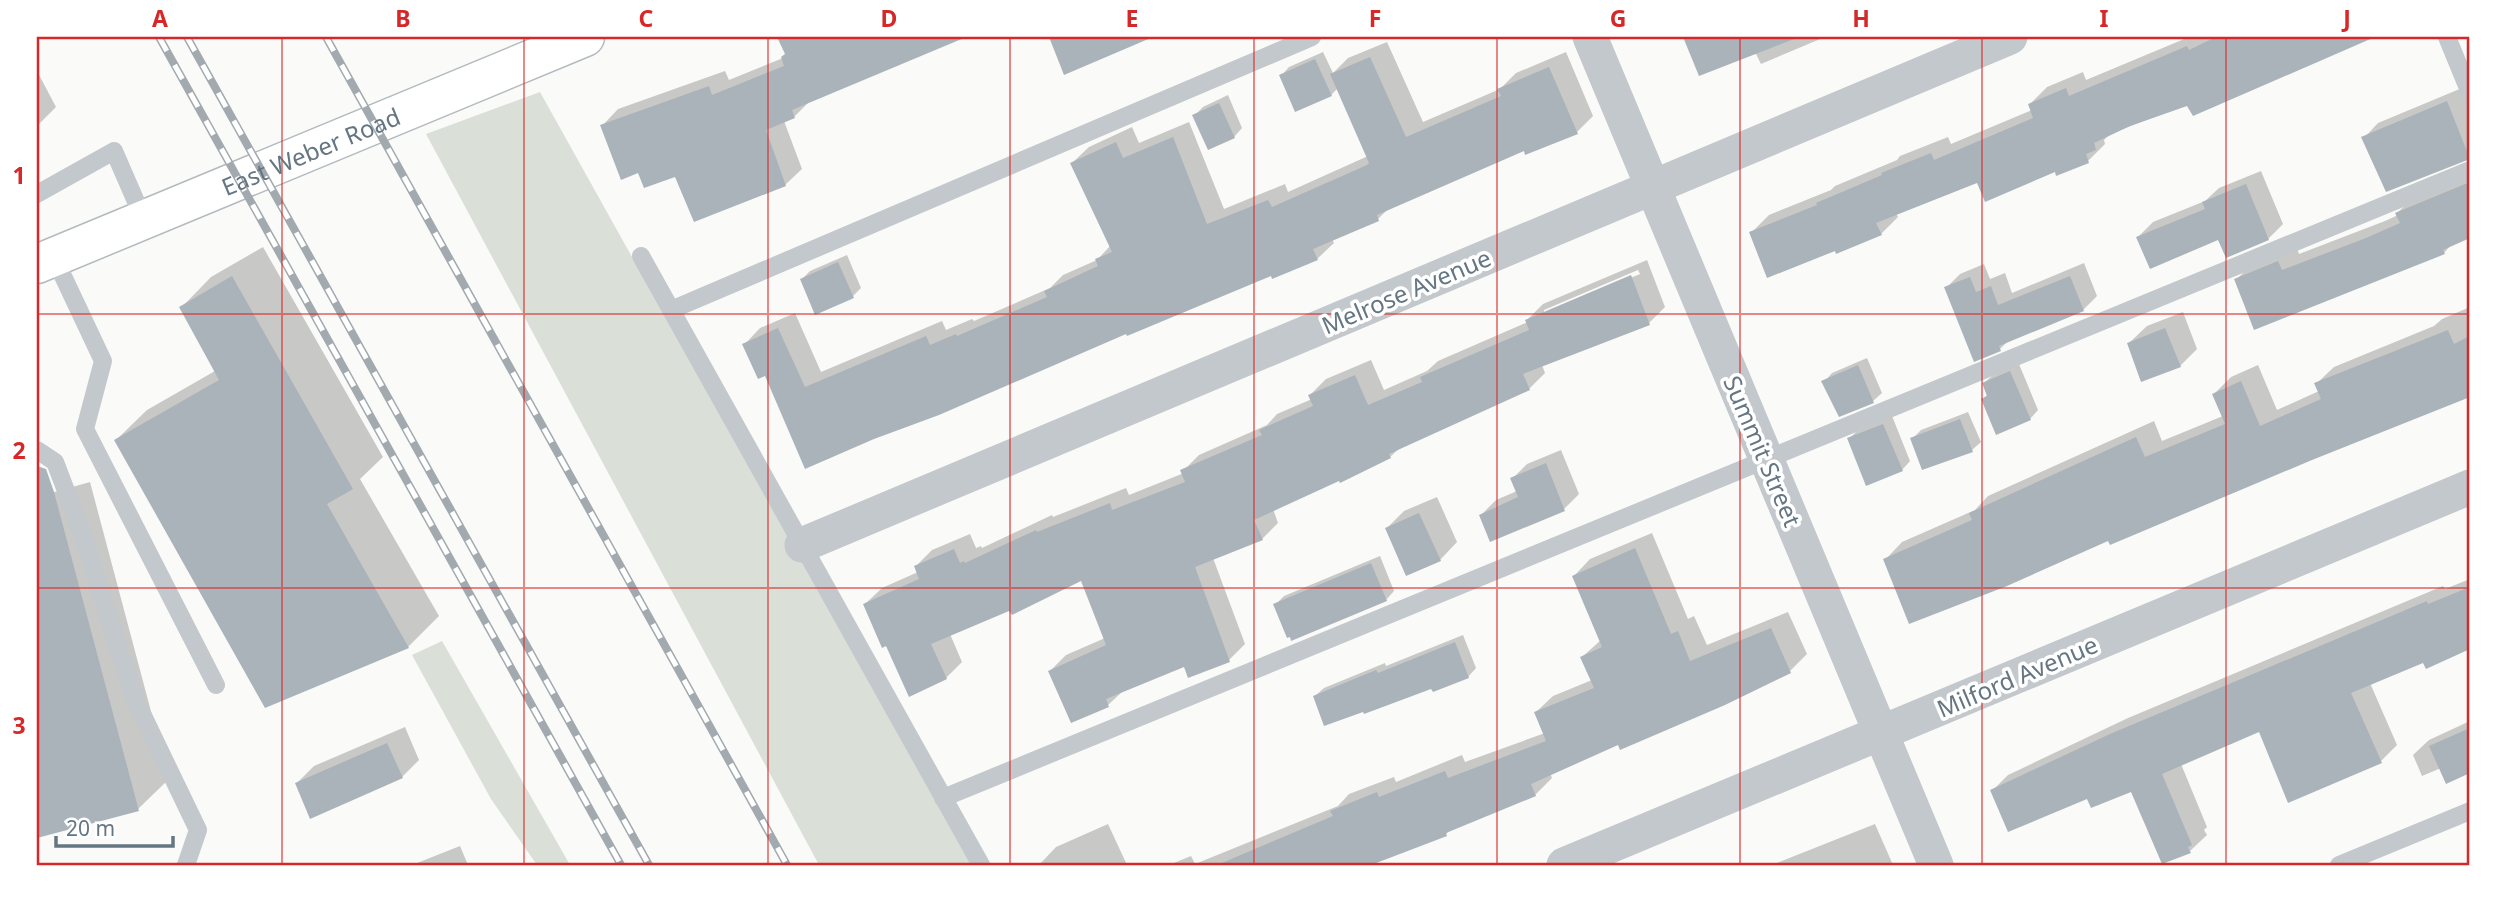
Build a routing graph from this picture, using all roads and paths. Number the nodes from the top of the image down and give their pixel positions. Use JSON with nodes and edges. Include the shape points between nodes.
{"nodes":[{"id":1,"x":585,"y":37,"type":"edge"},
{"id":2,"x":1312,"y":37,"type":"edge"},
{"id":3,"x":1590,"y":37,"type":"edge"},
{"id":4,"x":2010,"y":37,"type":"edge"},
{"id":5,"x":2447,"y":37,"type":"edge"},
{"id":6,"x":2470,"y":93,"type":"edge"},
{"id":7,"x":2470,"y":170,"type":"edge"},
{"id":8,"x":1654,"y":187,"type":"junction"},
{"id":9,"x":37,"y":194,"type":"edge"},
{"id":10,"x":144,"y":220,"type":"junction"},
{"id":11,"x":640,"y":256,"type":"dead end"},
{"id":12,"x":45,"y":260,"type":"edge"},
{"id":13,"x":671,"y":310,"type":"junction"},
{"id":14,"x":37,"y":450,"type":"edge"},
{"id":15,"x":1766,"y":459,"type":"junction"},
{"id":16,"x":2470,"y":486,"type":"edge"},
{"id":17,"x":802,"y":545,"type":"junction"},
{"id":18,"x":216,"y":685,"type":"dead end"},
{"id":19,"x":1881,"y":733,"type":"junction"},
{"id":20,"x":943,"y":798,"type":"junction"},
{"id":21,"x":2470,"y":811,"type":"edge"},
{"id":22,"x":186,"y":865,"type":"edge"},
{"id":23,"x":981,"y":865,"type":"edge"},
{"id":24,"x":1564,"y":865,"type":"edge"},
{"id":25,"x":1936,"y":865,"type":"edge"},
{"id":26,"x":2339,"y":865,"type":"edge"}],
"edges":[{"from":1,"to":10,"type":"street","name":"East Weber Road","via":[[527,54]]},
{"from":2,"to":13,"type":"lane"},
{"from":3,"to":8,"type":"street","name":"Summit Street"},
{"from":4,"to":8,"type":"street","name":"Melrose Avenue"},
{"from":5,"to":6,"type":"lane"},
{"from":7,"to":15,"type":"lane"},
{"from":8,"to":15,"type":"street","name":"Summit Street"},
{"from":8,"to":17,"type":"street","name":"Melrose Avenue"},
{"from":9,"to":10,"type":"lane","via":[[114,151]]},
{"from":10,"to":12,"type":"street","name":"East Weber Road"},
{"from":11,"to":13,"type":"lane"},
{"from":12,"to":18,"type":"lane","via":[[103,361],[85,429]]},
{"from":13,"to":17,"type":"lane"},
{"from":14,"to":22,"type":"lane","via":[[55,462],[134,697],[198,830]]},
{"from":15,"to":19,"type":"street","name":"Summit Street"},
{"from":15,"to":20,"type":"lane"},
{"from":16,"to":19,"type":"street","name":"Milford Avenue"},
{"from":17,"to":20,"type":"lane"},
{"from":19,"to":24,"type":"street","name":"Milford Avenue"},
{"from":19,"to":25,"type":"street","name":"Summit Street"},
{"from":20,"to":23,"type":"lane"},
{"from":21,"to":26,"type":"lane"}]}
